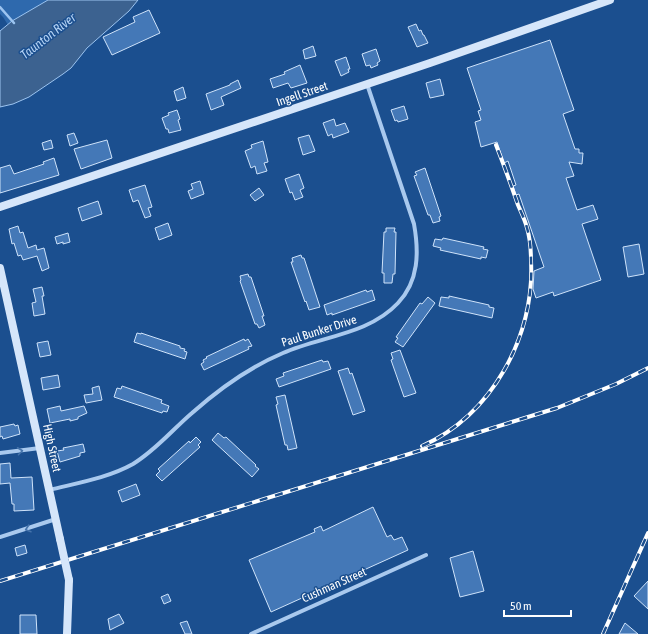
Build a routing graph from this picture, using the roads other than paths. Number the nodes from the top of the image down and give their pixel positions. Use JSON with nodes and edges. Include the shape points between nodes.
{"nodes":[{"id":1,"x":610,"y":0,"type":"edge"},
{"id":2,"x":367,"y":84,"type":"junction"},
{"id":3,"x":0,"y":208,"type":"edge"},
{"id":4,"x":0,"y":268,"type":"edge"},
{"id":5,"x":40,"y":448,"type":"junction"},
{"id":6,"x":0,"y":453,"type":"edge"},
{"id":7,"x":49,"y":490,"type":"junction"},
{"id":8,"x":56,"y":519,"type":"junction"},
{"id":9,"x":0,"y":537,"type":"edge"},
{"id":10,"x":426,"y":555,"type":"dead end"},
{"id":11,"x":259,"y":632,"type":"edge"},
{"id":12,"x":67,"y":634,"type":"edge"},
{"id":13,"x":251,"y":634,"type":"edge"}],
"edges":[{"from":1,"to":2,"type":"street","name":"Ingell Street"},
{"from":2,"to":3,"type":"street","name":"Ingell Street"},
{"from":2,"to":7,"type":"street","name":"Paul Bunker Drive","via":[[414,224],[417,240],[414,277],[400,302],[369,324],[294,348],[247,372],[201,405],[162,442],[131,465],[97,478]]},
{"from":4,"to":5,"type":"street","name":"High Street"},
{"from":6,"to":5,"type":"street","one_way":true},
{"from":5,"to":7,"type":"street","name":"High Street"},
{"from":7,"to":8,"type":"street","name":"High Street"},
{"from":8,"to":9,"type":"street","one_way":true},
{"from":8,"to":12,"type":"street","name":"High Street","bridge":true,"via":[[69,580]]},
{"from":10,"to":11,"type":"street","name":"Cushman Street"},
{"from":11,"to":13,"type":"street","name":"Cushman Street"}]}
